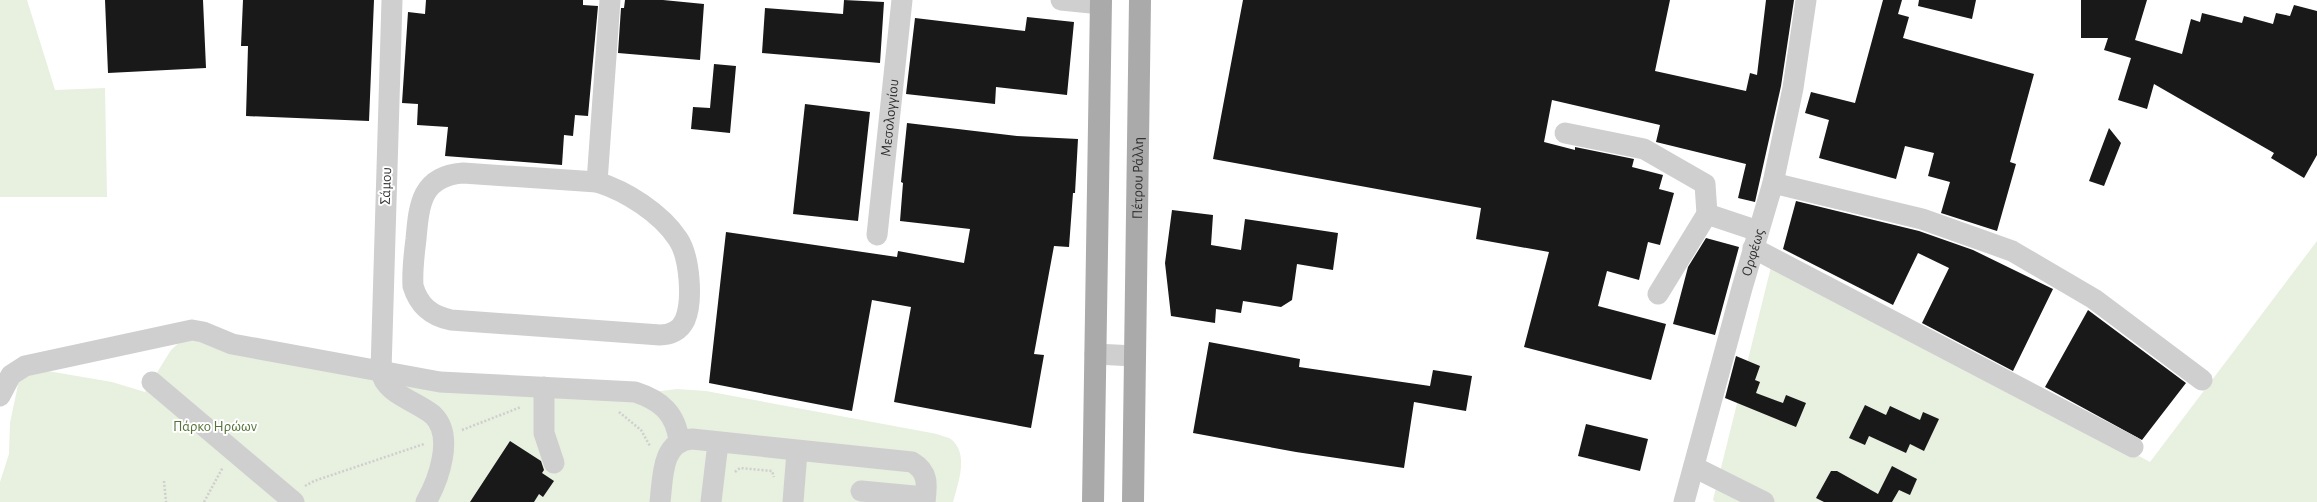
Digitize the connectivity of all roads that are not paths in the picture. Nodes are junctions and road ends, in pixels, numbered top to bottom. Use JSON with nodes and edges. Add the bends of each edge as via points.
{"nodes":[{"id":1,"x":392,"y":0,"type":"edge"},
{"id":2,"x":610,"y":0,"type":"edge"},
{"id":3,"x":902,"y":0,"type":"edge"},
{"id":4,"x":1061,"y":0,"type":"edge"},
{"id":5,"x":1140,"y":0,"type":"edge"},
{"id":6,"x":1806,"y":0,"type":"edge"},
{"id":7,"x":1101,"y":2,"type":"edge"},
{"id":8,"x":1564,"y":134,"type":"dead end"},
{"id":9,"x":597,"y":182,"type":"junction"},
{"id":10,"x":1773,"y":182,"type":"junction"},
{"id":11,"x":1708,"y":214,"type":"junction"},
{"id":12,"x":877,"y":235,"type":"dead end"},
{"id":13,"x":1756,"y":240,"type":"junction"},
{"id":14,"x":1658,"y":294,"type":"dead end"},
{"id":15,"x":1095,"y":354,"type":"junction"},
{"id":16,"x":1135,"y":356,"type":"junction"},
{"id":17,"x":381,"y":371,"type":"junction"},
{"id":18,"x":2202,"y":380,"type":"dead end"},
{"id":19,"x":152,"y":382,"type":"dead end"},
{"id":20,"x":543,"y":391,"type":"junction"},
{"id":21,"x":0,"y":396,"type":"edge"},
{"id":22,"x":679,"y":442,"type":"junction"},
{"id":23,"x":718,"y":443,"type":"junction"},
{"id":24,"x":2133,"y":447,"type":"dead end"},
{"id":25,"x":797,"y":452,"type":"junction"},
{"id":26,"x":864,"y":458,"type":"junction"},
{"id":27,"x":554,"y":463,"type":"dead end"},
{"id":28,"x":1694,"y":467,"type":"junction"},
{"id":29,"x":861,"y":497,"type":"edge"},
{"id":30,"x":925,"y":499,"type":"edge"},
{"id":31,"x":294,"y":502,"type":"edge"},
{"id":32,"x":426,"y":502,"type":"edge"},
{"id":33,"x":660,"y":502,"type":"edge"},
{"id":34,"x":711,"y":502,"type":"edge"},
{"id":35,"x":793,"y":502,"type":"edge"},
{"id":36,"x":1093,"y":502,"type":"edge"},
{"id":37,"x":1133,"y":502,"type":"edge"},
{"id":38,"x":1684,"y":502,"type":"edge"},
{"id":39,"x":1764,"y":502,"type":"edge"}],
"edges":[{"from":1,"to":17,"type":"street","name":"Σάμου"},
{"from":2,"to":9,"type":"street"},
{"from":3,"to":12,"type":"street","name":"Μεσολογγίου"},
{"from":4,"to":7,"type":"street"},
{"from":5,"to":16,"type":"main road","name":"Πέτρου Ράλλη"},
{"from":6,"to":10,"type":"street","name":"Ορφέως"},
{"from":7,"to":15,"type":"main road"},
{"from":8,"to":11,"type":"street","via":[[1644,149],[1705,184]]},
{"from":9,"to":9,"type":"street","via":[[463,173],[442,177],[433,183],[426,191],[418,211],[413,266],[413,286],[422,306],[440,318],[451,320],[660,335],[675,332],[685,320],[689,283],[687,261],[679,240],[664,223],[634,198],[616,188]]},
{"from":10,"to":13,"type":"street","name":"Ορφέως"},
{"from":10,"to":18,"type":"street","via":[[1922,219],[2012,252],[2094,299]]},
{"from":11,"to":13,"type":"street"},
{"from":11,"to":14,"type":"street"},
{"from":13,"to":24,"type":"street"},
{"from":13,"to":28,"type":"street","name":"Ορφέως"},
{"from":15,"to":16,"type":"street"},
{"from":15,"to":36,"type":"main road"},
{"from":16,"to":37,"type":"main road","name":"Πέτρου Ράλλη"},
{"from":17,"to":20,"type":"street","via":[[446,382]]},
{"from":17,"to":21,"type":"street","via":[[232,344],[203,332],[186,330],[25,366],[11,375]]},
{"from":17,"to":32,"type":"street","via":[[388,386],[433,415],[440,431],[442,460],[438,479]]},
{"from":19,"to":31,"type":"street"},
{"from":20,"to":22,"type":"street","via":[[635,392],[647,396],[660,402],[671,414]]},
{"from":20,"to":27,"type":"street","via":[[544,433]]},
{"from":22,"to":23,"type":"street","via":[[692,439]]},
{"from":22,"to":33,"type":"street","via":[[669,452]]},
{"from":23,"to":25,"type":"street"},
{"from":23,"to":34,"type":"street"},
{"from":25,"to":26,"type":"street"},
{"from":25,"to":35,"type":"street"},
{"from":26,"to":29,"type":"street"},
{"from":26,"to":30,"type":"street","via":[[912,462],[918,466],[927,480]]},
{"from":28,"to":38,"type":"street","name":"Ορφέως"},
{"from":28,"to":39,"type":"street"},
{"from":29,"to":30,"type":"street"}]}
